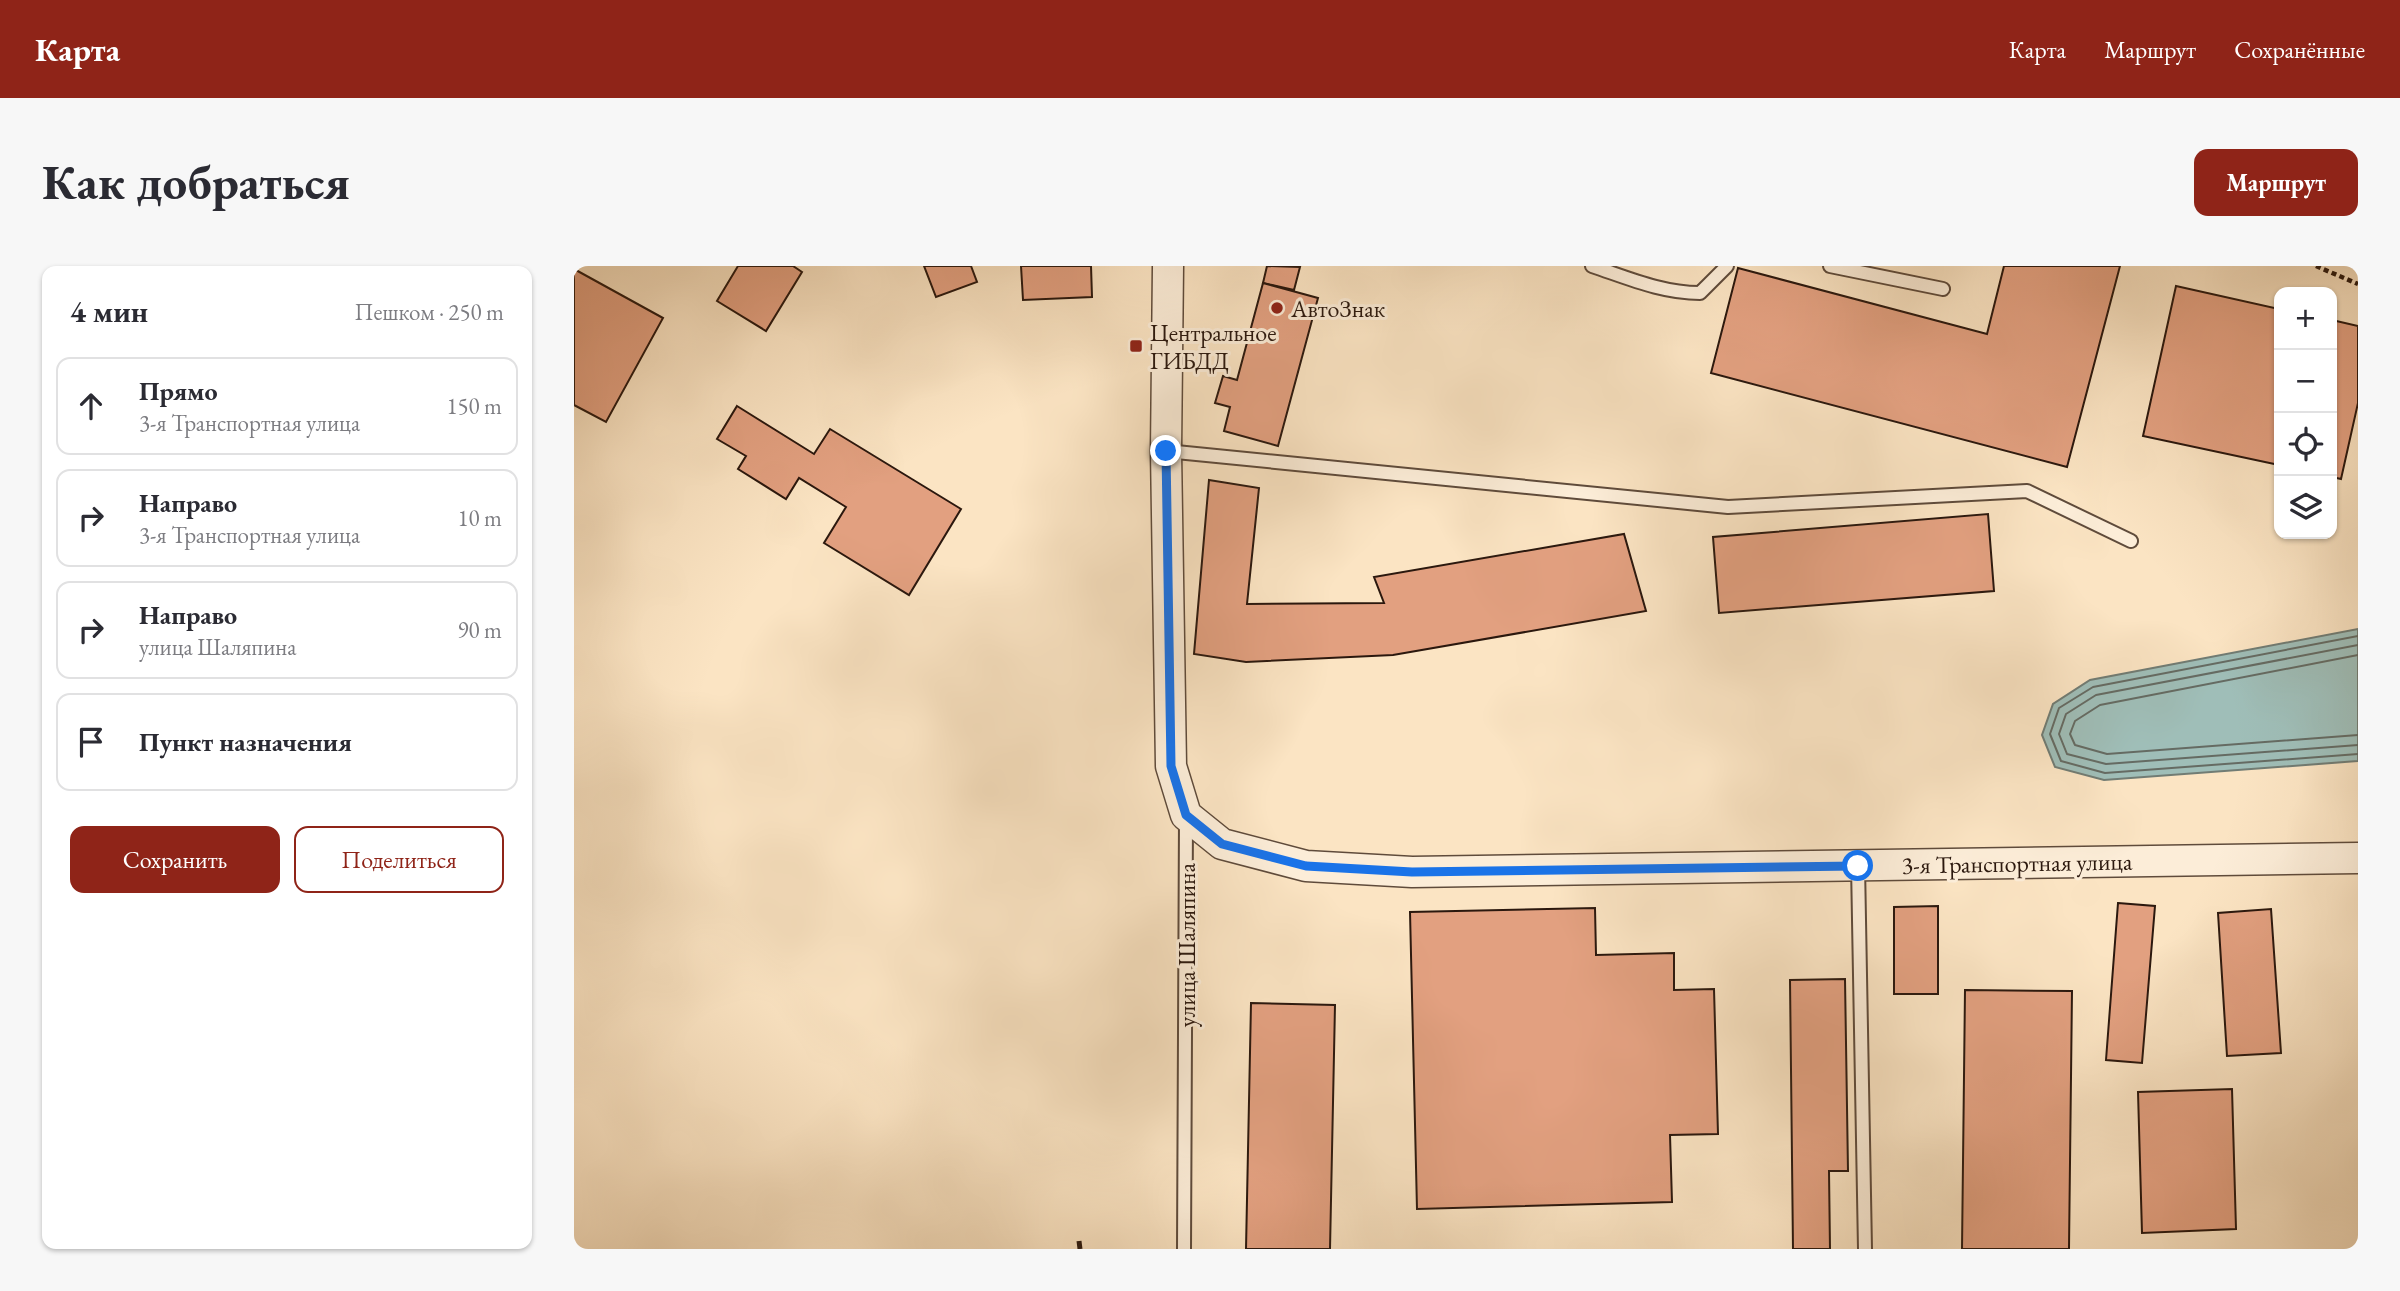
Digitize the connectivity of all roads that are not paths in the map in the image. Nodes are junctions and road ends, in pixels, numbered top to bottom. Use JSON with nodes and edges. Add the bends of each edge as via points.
{"nodes":[{"id":1,"x":1168,"y":266,"type":"edge"},
{"id":2,"x":1592,"y":266,"type":"edge"},
{"id":3,"x":1727,"y":266,"type":"edge"},
{"id":4,"x":1830,"y":266,"type":"edge"},
{"id":5,"x":1943,"y":289,"type":"dead end"},
{"id":6,"x":1166,"y":451,"type":"junction"},
{"id":7,"x":2131,"y":541,"type":"dead end"},
{"id":8,"x":1186,"y":815,"type":"junction"},
{"id":9,"x":2358,"y":858,"type":"edge"},
{"id":10,"x":1858,"y":866,"type":"junction"},
{"id":11,"x":1184,"y":1249,"type":"edge"},
{"id":12,"x":1865,"y":1249,"type":"edge"}],
"edges":[{"from":1,"to":6,"type":"street","name":"улица Шаляпина"},
{"from":2,"to":3,"type":"lane","via":[[1677,293],[1700,293]]},
{"from":4,"to":5,"type":"lane"},
{"from":6,"to":7,"type":"lane","via":[[1728,507],[2027,491]]},
{"from":6,"to":8,"type":"street","name":"улица Шаляпина","via":[[1171,766]]},
{"from":8,"to":10,"type":"street","name":"3-я Транспортная улица","via":[[1222,844],[1306,866],[1412,872]]},
{"from":8,"to":11,"type":"lane","name":"улица Шаляпина"},
{"from":9,"to":10,"type":"street","name":"3-я Транспортная улица"},
{"from":10,"to":12,"type":"lane"}]}
